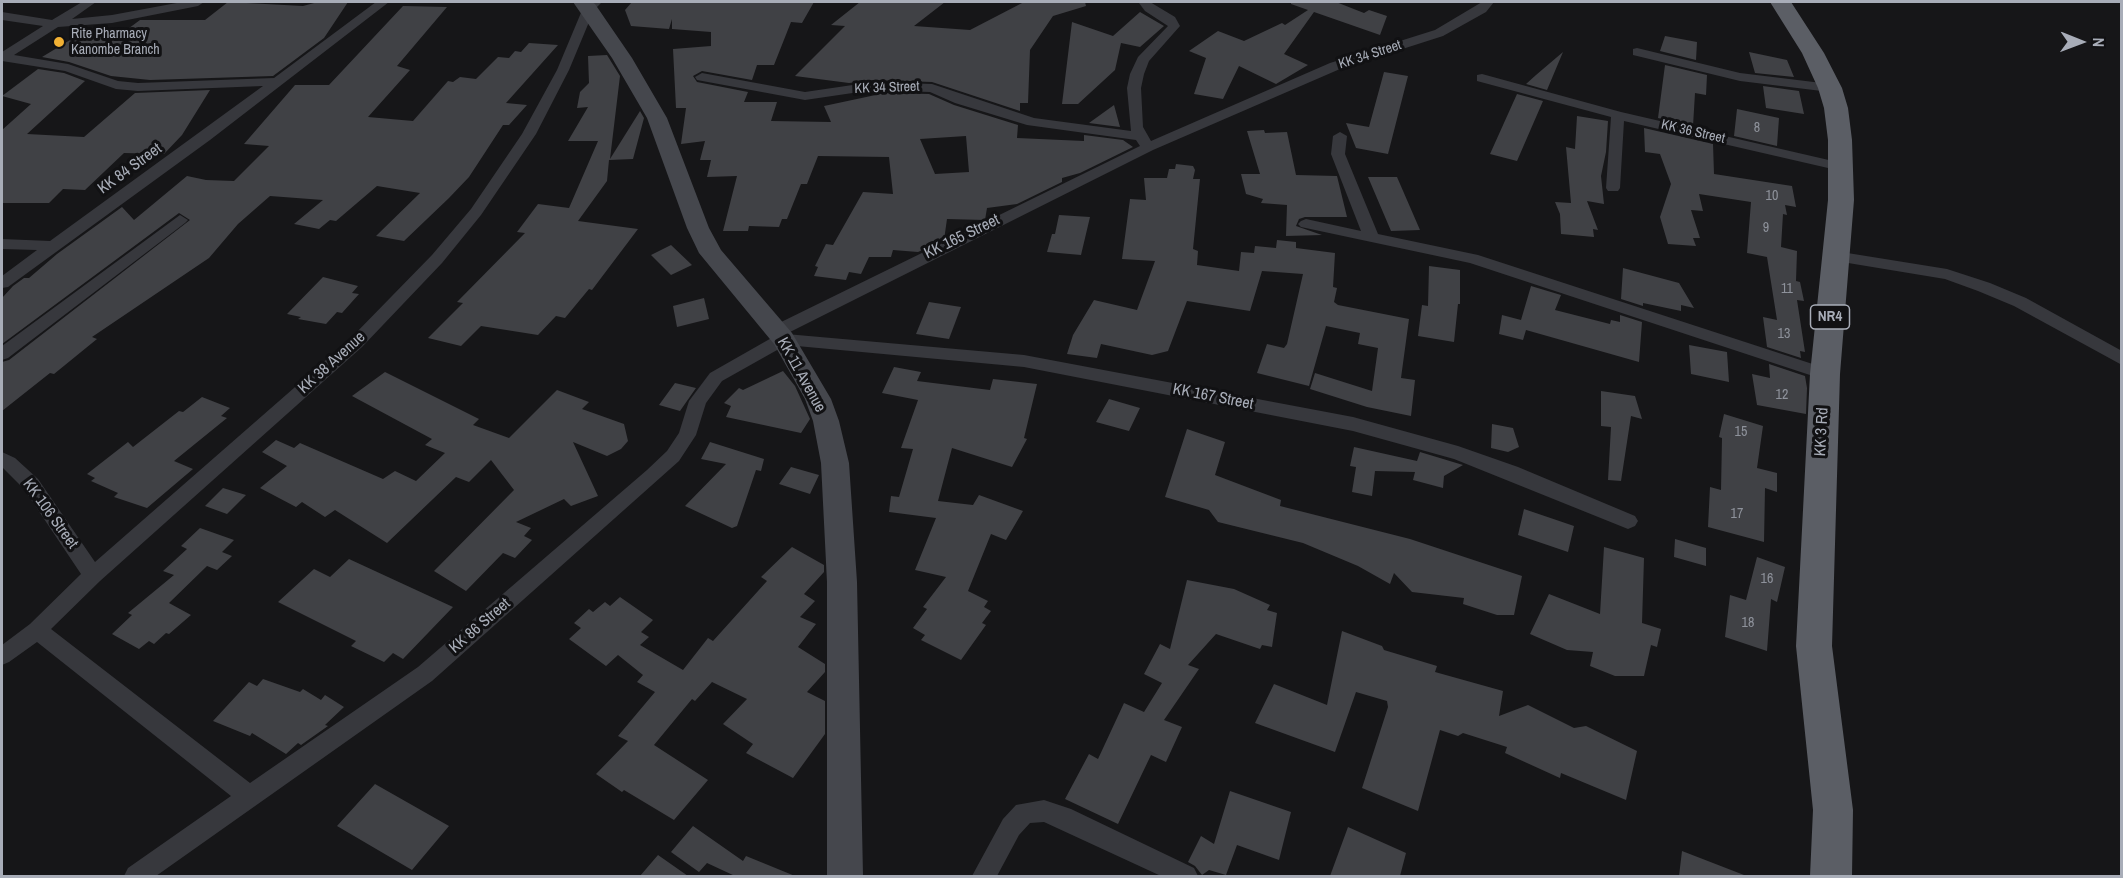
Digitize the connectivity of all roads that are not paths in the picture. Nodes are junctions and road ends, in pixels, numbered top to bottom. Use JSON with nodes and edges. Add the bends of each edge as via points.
{"nodes":[{"id":1,"x":90,"y":2,"type":"edge"},
{"id":2,"x":198,"y":2,"type":"edge"},
{"id":3,"x":383,"y":2,"type":"edge"},
{"id":4,"x":1488,"y":2,"type":"edge"},
{"id":5,"x":1781,"y":2,"type":"edge"},
{"id":6,"x":1145,"y":3,"type":"edge"},
{"id":7,"x":589,"y":4,"type":"edge"},
{"id":8,"x":2,"y":16,"type":"edge"},
{"id":9,"x":53,"y":24,"type":"junction"},
{"id":10,"x":1637,"y":52,"type":"dead end"},
{"id":11,"x":2,"y":57,"type":"edge"},
{"id":12,"x":702,"y":77,"type":"dead end"},
{"id":13,"x":1482,"y":78,"type":"dead end"},
{"id":14,"x":278,"y":82,"type":"junction"},
{"id":15,"x":1830,"y":88,"type":"junction"},
{"id":16,"x":1618,"y":114,"type":"junction"},
{"id":17,"x":1340,"y":136,"type":"dead end"},
{"id":18,"x":1143,"y":141,"type":"junction"},
{"id":19,"x":1841,"y":167,"type":"junction"},
{"id":20,"x":1613,"y":188,"type":"dead end"},
{"id":21,"x":180,"y":220,"type":"dead end"},
{"id":22,"x":1306,"y":225,"type":"dead end"},
{"id":23,"x":1372,"y":238,"type":"junction"},
{"id":24,"x":2,"y":244,"type":"edge"},
{"id":25,"x":54,"y":246,"type":"junction"},
{"id":26,"x":1835,"y":256,"type":"junction"},
{"id":27,"x":2,"y":283,"type":"edge"},
{"id":28,"x":780,"y":335,"type":"junction"},
{"id":29,"x":2,"y":354,"type":"edge"},
{"id":30,"x":2121,"y":359,"type":"edge"},
{"id":31,"x":1825,"y":374,"type":"junction"},
{"id":32,"x":2,"y":459,"type":"edge"},
{"id":33,"x":1628,"y":521,"type":"dead end"},
{"id":34,"x":93,"y":575,"type":"junction"},
{"id":35,"x":37,"y":630,"type":"junction"},
{"id":36,"x":2,"y":656,"type":"edge"},
{"id":37,"x":250,"y":797,"type":"junction"},
{"id":38,"x":136,"y":876,"type":"edge"},
{"id":39,"x":845,"y":876,"type":"edge"},
{"id":40,"x":984,"y":876,"type":"edge"},
{"id":41,"x":1186,"y":876,"type":"edge"},
{"id":42,"x":1831,"y":876,"type":"edge"}],
"edges":[{"from":1,"to":9,"type":"street"},
{"from":2,"to":9,"type":"street","via":[[112,20]]},
{"from":3,"to":14,"type":"street","name":"KK 84 Street"},
{"from":4,"to":18,"type":"street","name":"KK 34 Street","via":[[1439,33],[1335,66]]},
{"from":5,"to":15,"type":"highway","name":"KK 3 Rd","number":"NR4"},
{"from":6,"to":18,"type":"street","via":[[1172,20],[1174,26],[1143,60],[1137,74],[1134,107]]},
{"from":7,"to":28,"type":"main road","name":"KK 11 Avenue","via":[[657,118],[711,253]]},
{"from":7,"to":34,"type":"street","name":"KK 38 Avenue","via":[[563,70],[529,134],[476,212],[437,259],[356,343]]},
{"from":8,"to":9,"type":"street"},
{"from":9,"to":11,"type":"street"},
{"from":10,"to":15,"type":"street","via":[[1702,70]]},
{"from":11,"to":14,"type":"street","via":[[68,68],[101,81],[138,87]]},
{"from":12,"to":18,"type":"street","name":"KK 34 Street","via":[[805,96],[873,86],[932,88],[1032,122]]},
{"from":13,"to":16,"type":"street","name":"KK 36 Street"},
{"from":14,"to":25,"type":"street","name":"KK 84 Street"},
{"from":15,"to":19,"type":"highway","name":"KK 3 Rd","number":"NR4","via":[[1836,108]]},
{"from":16,"to":19,"type":"street","name":"KK 36 Street"},
{"from":16,"to":20,"type":"street"},
{"from":17,"to":23,"type":"street","via":[[1338,154]]},
{"from":18,"to":28,"type":"street","name":"KK 165 Street"},
{"from":19,"to":26,"type":"highway","name":"KK 3 Rd","number":"NR4"},
{"from":21,"to":29,"type":"street"},
{"from":22,"to":23,"type":"street"},
{"from":23,"to":31,"type":"street","via":[[1473,259]]},
{"from":24,"to":25,"type":"street"},
{"from":25,"to":27,"type":"street","name":"KK 84 Street"},
{"from":26,"to":30,"type":"street","via":[[1947,274],[1984,287],[2020,302]]},
{"from":26,"to":31,"type":"highway","name":"KK 3 Rd","number":"NR4"},
{"from":28,"to":33,"type":"street","name":"KK 167 Street","via":[[1024,361],[1353,424],[1501,468]]},
{"from":28,"to":37,"type":"street","name":"KK 86 Street","via":[[716,377],[698,401],[687,435],[654,475],[424,675]]},
{"from":28,"to":39,"type":"main road","name":"KK 11 Avenue","via":[[818,399],[835,464],[842,582]]},
{"from":31,"to":42,"type":"highway","name":"KK 3 Rd","number":"NR4","via":[[1814,646],[1833,810]]},
{"from":32,"to":34,"type":"street","name":"KK 106 Street","via":[[31,484]]},
{"from":34,"to":35,"type":"street","name":"KK 38 Avenue"},
{"from":35,"to":36,"type":"street","name":"KK 38 Avenue"},
{"from":35,"to":37,"type":"street"},
{"from":37,"to":38,"type":"street","name":"KK 86 Street"},
{"from":40,"to":41,"type":"street","via":[[1011,827],[1024,813],[1044,811]]}]}
